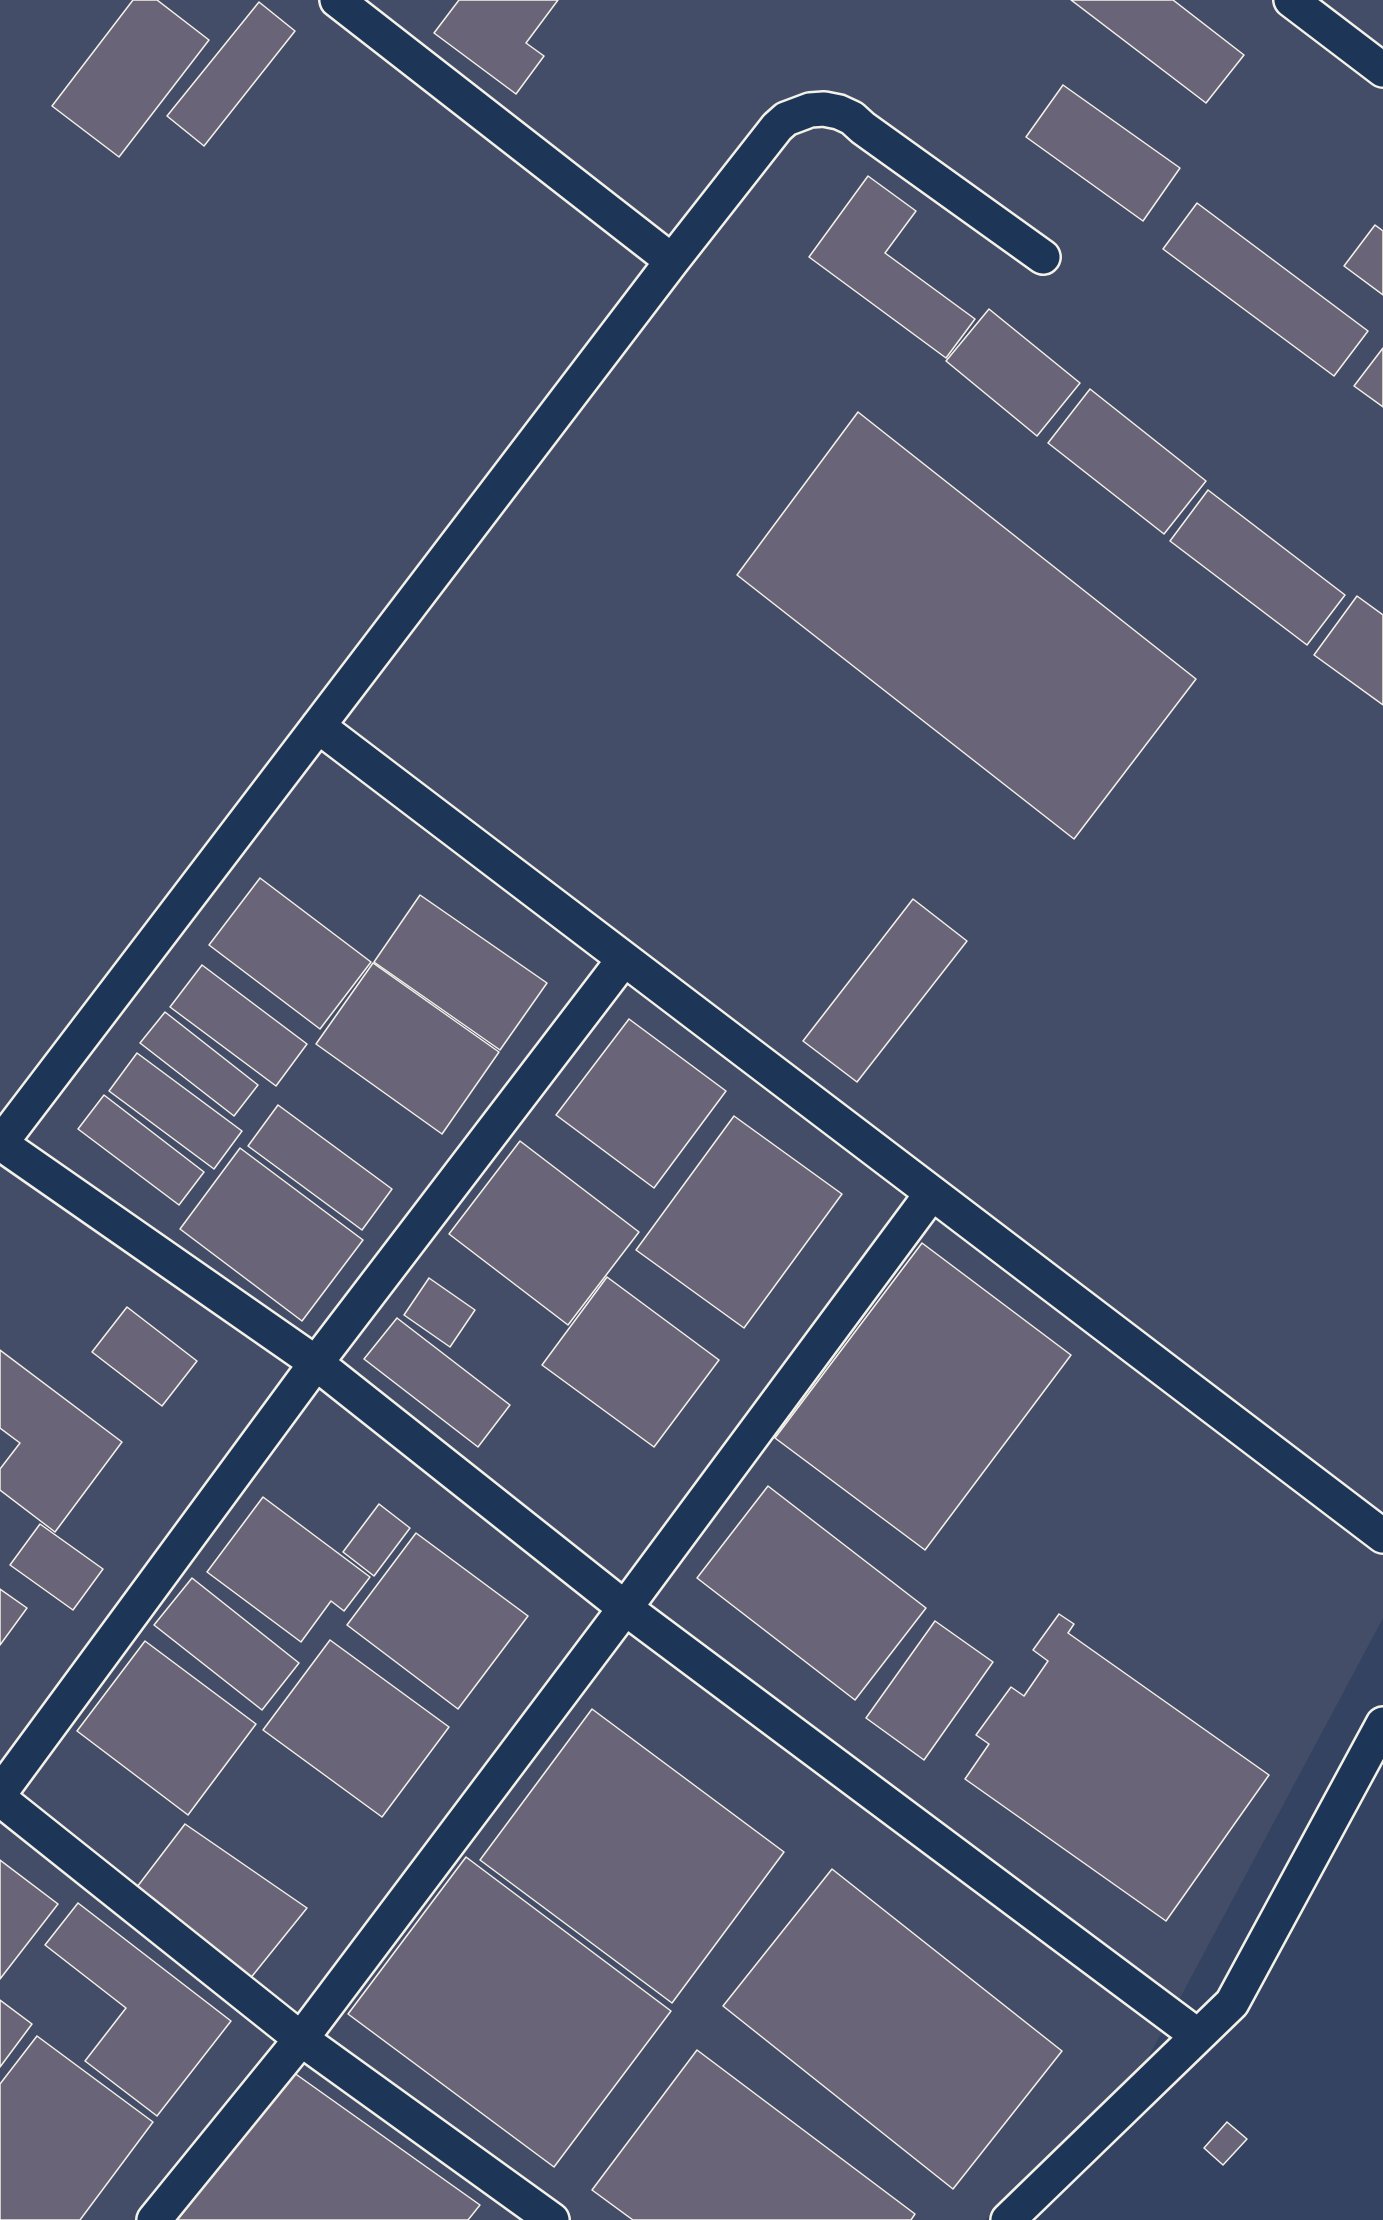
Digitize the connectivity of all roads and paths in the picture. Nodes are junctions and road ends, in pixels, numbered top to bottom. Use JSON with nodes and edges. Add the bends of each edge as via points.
{"nodes":[{"id":1,"x":337,"y":0,"type":"edge"},
{"id":2,"x":1291,"y":0,"type":"edge"},
{"id":3,"x":1383,"y":70,"type":"edge"},
{"id":4,"x":1043,"y":257,"type":"dead end"},
{"id":5,"x":672,"y":261,"type":"junction"},
{"id":6,"x":318,"y":726,"type":"junction"},
{"id":7,"x":624,"y":959,"type":"junction"},
{"id":8,"x":0,"y":1143,"type":"edge"},
{"id":9,"x":932,"y":1193,"type":"junction"},
{"id":10,"x":316,"y":1364,"type":"junction"},
{"id":11,"x":1383,"y":1536,"type":"edge"},
{"id":12,"x":624,"y":1608,"type":"junction"},
{"id":13,"x":1383,"y":1724,"type":"edge"},
{"id":14,"x":0,"y":1793,"type":"edge"},
{"id":15,"x":0,"y":1799,"type":"edge"},
{"id":16,"x":1198,"y":2036,"type":"junction"},
{"id":17,"x":301,"y":2039,"type":"junction"},
{"id":18,"x":154,"y":2220,"type":"edge"},
{"id":19,"x":552,"y":2220,"type":"edge"},
{"id":20,"x":1008,"y":2220,"type":"edge"}],
"edges":[{"from":1,"to":5,"type":"street"},
{"from":2,"to":3,"type":"street"},
{"from":4,"to":5,"type":"street","via":[[852,118],[824,109],[797,113],[777,127]]},
{"from":5,"to":6,"type":"street"},
{"from":6,"to":7,"type":"street"},
{"from":6,"to":8,"type":"street"},
{"from":7,"to":9,"type":"street"},
{"from":7,"to":10,"type":"street"},
{"from":8,"to":10,"type":"street"},
{"from":9,"to":11,"type":"street"},
{"from":9,"to":12,"type":"street"},
{"from":10,"to":12,"type":"street"},
{"from":10,"to":14,"type":"street"},
{"from":12,"to":16,"type":"street"},
{"from":12,"to":17,"type":"street"},
{"from":13,"to":16,"type":"street","via":[[1232,2003]]},
{"from":15,"to":17,"type":"street"},
{"from":16,"to":20,"type":"street"},
{"from":17,"to":18,"type":"street"},
{"from":17,"to":19,"type":"street"}]}
